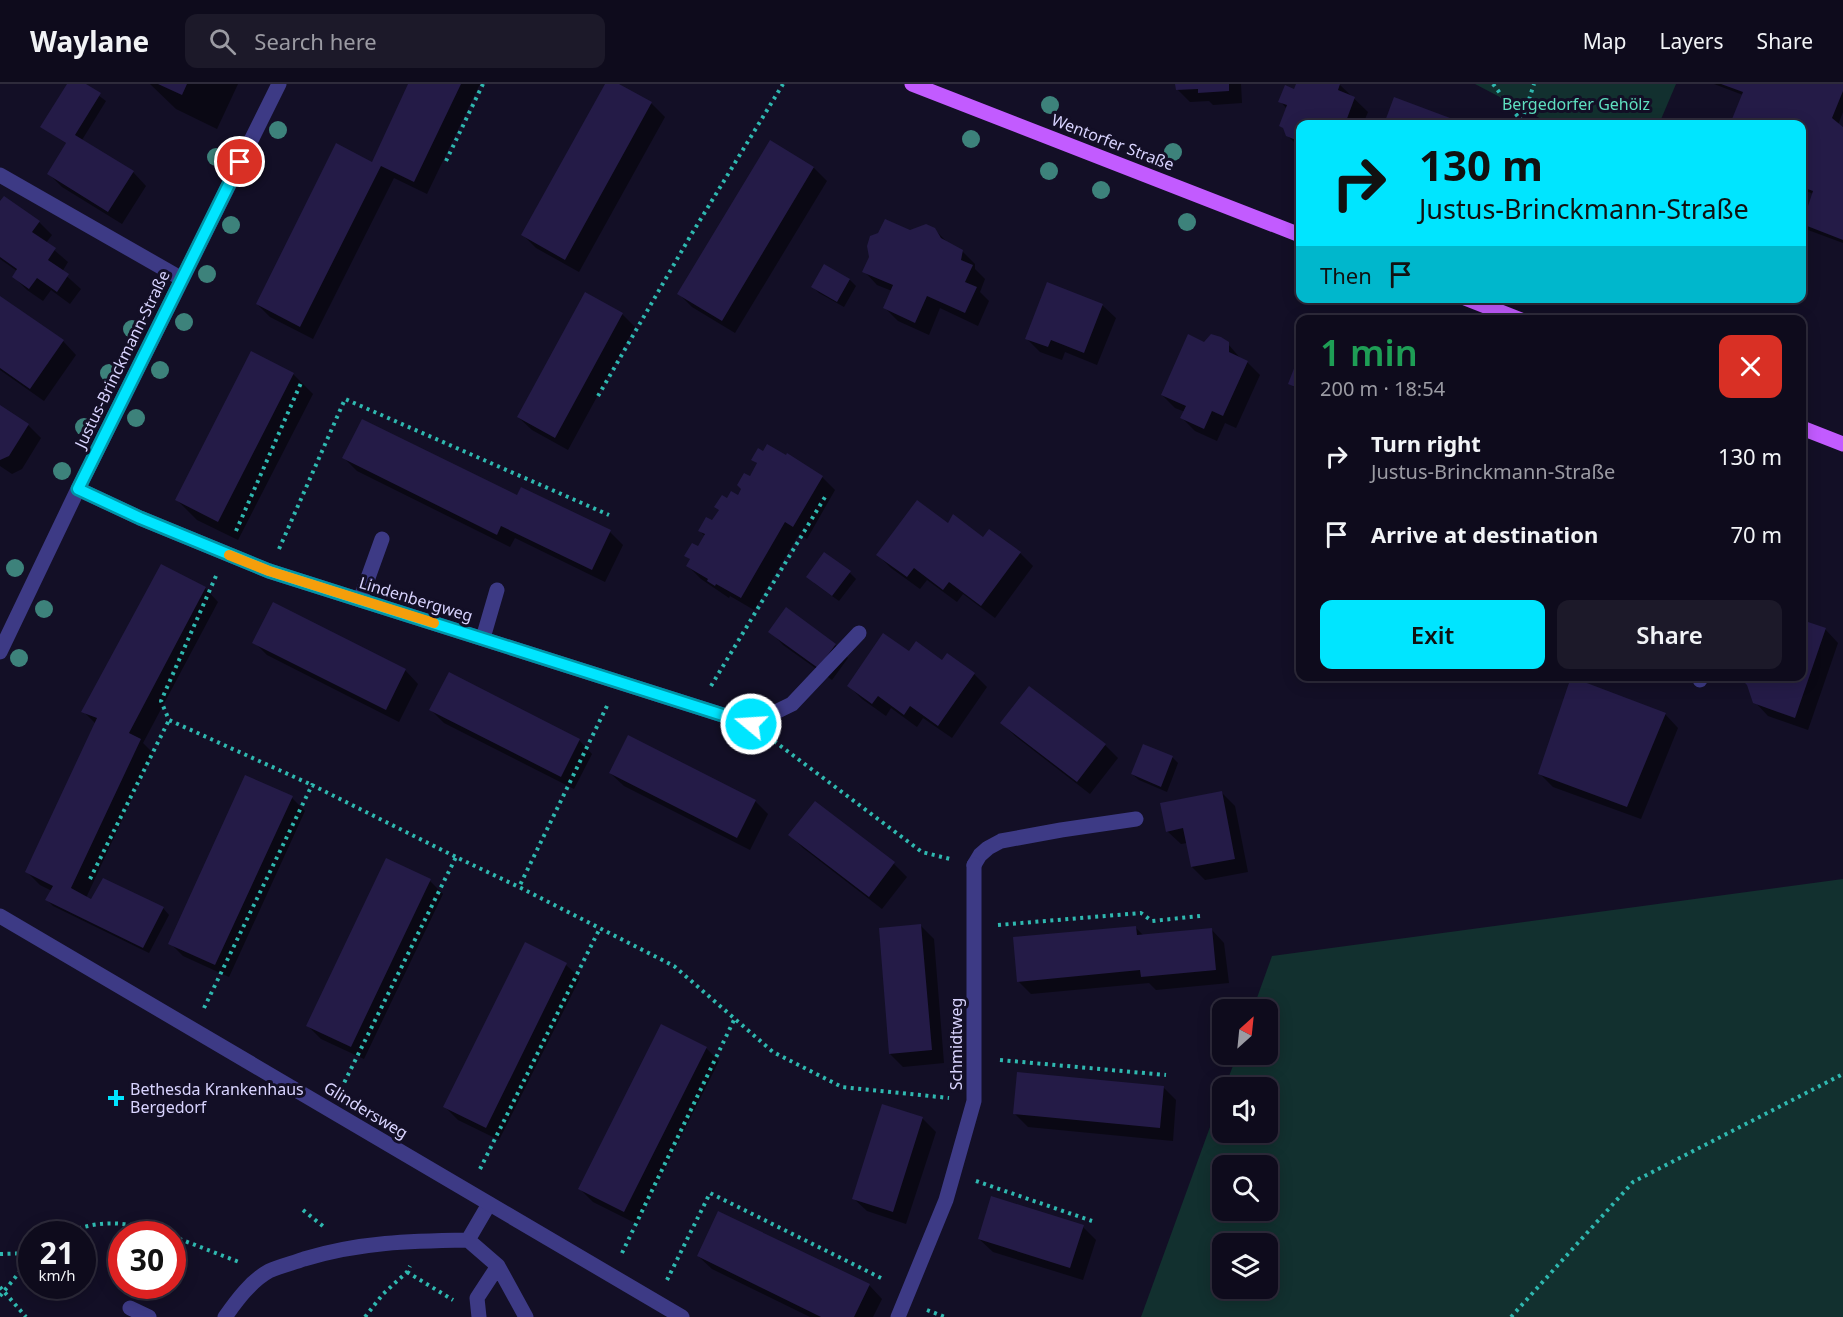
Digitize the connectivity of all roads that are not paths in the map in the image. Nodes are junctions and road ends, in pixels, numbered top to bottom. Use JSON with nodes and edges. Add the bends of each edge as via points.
{"nodes":[{"id":1,"x":279,"y":84,"type":"edge"},
{"id":2,"x":912,"y":84,"type":"edge"},
{"id":3,"x":0,"y":175,"type":"edge"},
{"id":4,"x":1296,"y":233,"type":"edge"},
{"id":5,"x":182,"y":279,"type":"junction"},
{"id":6,"x":1478,"y":303,"type":"edge"},
{"id":7,"x":1508,"y":315,"type":"edge"},
{"id":8,"x":1806,"y":430,"type":"edge"},
{"id":9,"x":1843,"y":444,"type":"edge"},
{"id":10,"x":78,"y":489,"type":"junction"},
{"id":11,"x":382,"y":540,"type":"dead end"},
{"id":12,"x":497,"y":590,"type":"dead end"},
{"id":13,"x":360,"y":600,"type":"junction"},
{"id":14,"x":859,"y":633,"type":"dead end"},
{"id":15,"x":483,"y":638,"type":"junction"},
{"id":16,"x":0,"y":652,"type":"edge"},
{"id":17,"x":1136,"y":819,"type":"dead end"},
{"id":18,"x":0,"y":916,"type":"edge"},
{"id":19,"x":489,"y":1204,"type":"junction"},
{"id":20,"x":468,"y":1240,"type":"junction"},
{"id":21,"x":498,"y":1266,"type":"junction"},
{"id":22,"x":130,"y":1308,"type":"dead end"},
{"id":23,"x":479,"y":1316,"type":"edge"},
{"id":24,"x":149,"y":1317,"type":"edge"},
{"id":25,"x":225,"y":1317,"type":"edge"},
{"id":26,"x":526,"y":1317,"type":"edge"},
{"id":27,"x":682,"y":1317,"type":"edge"},
{"id":28,"x":898,"y":1317,"type":"edge"}],
"edges":[{"from":1,"to":5,"type":"street","name":"Justus-Brinckmann-Straße"},
{"from":2,"to":4,"type":"main road","name":"Wentorfer Straße"},
{"from":3,"to":5,"type":"street"},
{"from":5,"to":10,"type":"street","name":"Justus-Brinckmann-Straße"},
{"from":6,"to":7,"type":"main road"},
{"from":8,"to":9,"type":"main road"},
{"from":10,"to":13,"type":"street","name":"Lindenbergweg","via":[[269,571]]},
{"from":10,"to":16,"type":"street","name":"Justus-Brinckmann-Straße"},
{"from":11,"to":13,"type":"street"},
{"from":12,"to":15,"type":"street"},
{"from":13,"to":15,"type":"street","name":"Lindenbergweg"},
{"from":14,"to":15,"type":"street","name":"Lindenbergweg","via":[[792,704],[751,724]]},
{"from":17,"to":28,"type":"street","name":"Schmidtweg","via":[[1001,841],[980,855],[974,865],[974,1101],[946,1200]]},
{"from":18,"to":19,"type":"street","name":"Glindersweg"},
{"from":19,"to":20,"type":"street"},
{"from":19,"to":27,"type":"street","name":"Glindersweg"},
{"from":20,"to":21,"type":"street"},
{"from":20,"to":25,"type":"street","via":[[392,1242],[335,1250],[268,1271],[247,1289]]},
{"from":21,"to":23,"type":"street","via":[[477,1298]]},
{"from":21,"to":26,"type":"street"},
{"from":22,"to":24,"type":"street"}]}
